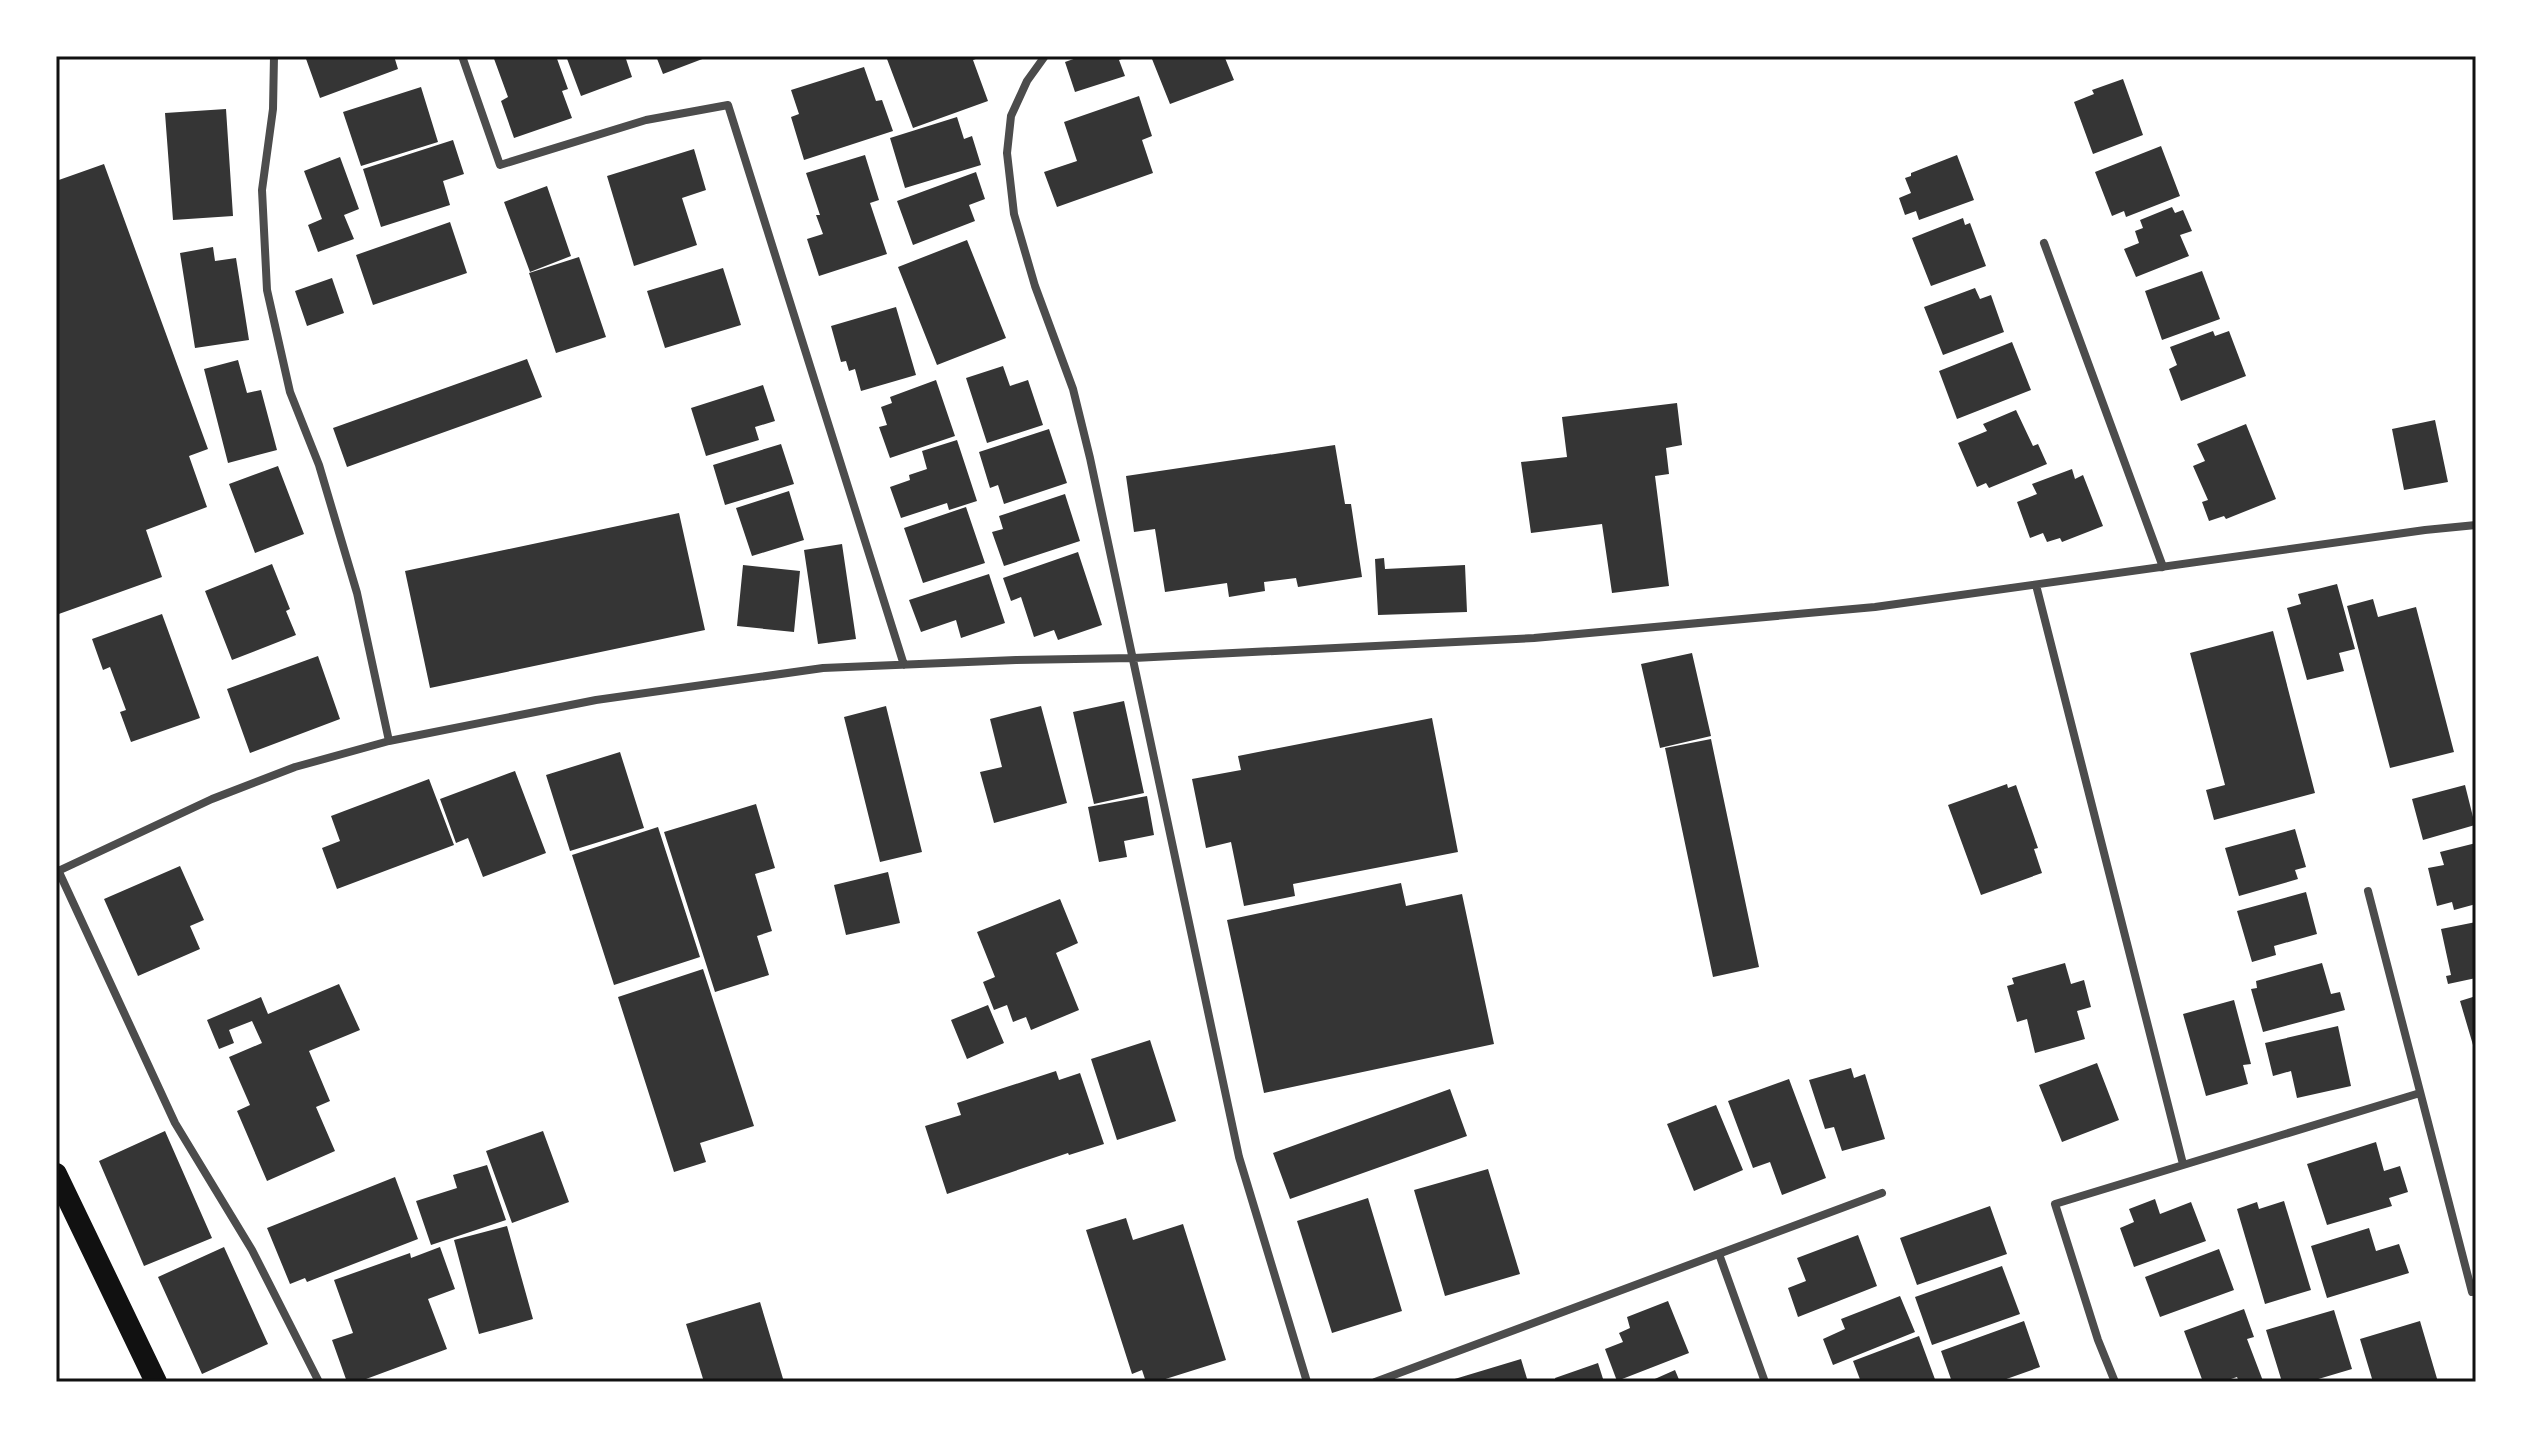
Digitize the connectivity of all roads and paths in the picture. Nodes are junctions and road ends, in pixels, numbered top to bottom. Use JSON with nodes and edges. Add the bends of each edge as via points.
{"nodes":[{"id":1,"x":274,"y":56,"type":"edge"},
{"id":2,"x":462,"y":56,"type":"edge"},
{"id":3,"x":1045,"y":56,"type":"edge"},
{"id":4,"x":2044,"y":243,"type":"dead end"},
{"id":5,"x":2476,"y":525,"type":"edge"},
{"id":6,"x":2163,"y":567,"type":"junction"},
{"id":7,"x":2036,"y":585,"type":"junction"},
{"id":8,"x":1134,"y":658,"type":"junction"},
{"id":9,"x":904,"y":665,"type":"junction"},
{"id":10,"x":389,"y":741,"type":"junction"},
{"id":11,"x":57,"y":871,"type":"edge"},
{"id":12,"x":2368,"y":891,"type":"dead end"},
{"id":13,"x":2420,"y":1093,"type":"junction"},
{"id":14,"x":2183,"y":1164,"type":"junction"},
{"id":15,"x":56,"y":1174,"type":"edge"},
{"id":16,"x":1882,"y":1193,"type":"dead end"},
{"id":17,"x":1719,"y":1254,"type":"junction"},
{"id":18,"x":2472,"y":1292,"type":"dead end"},
{"id":19,"x":156,"y":1382,"type":"edge"},
{"id":20,"x":319,"y":1382,"type":"edge"},
{"id":21,"x":1307,"y":1382,"type":"edge"},
{"id":22,"x":1375,"y":1382,"type":"edge"},
{"id":23,"x":1765,"y":1382,"type":"edge"},
{"id":24,"x":2115,"y":1382,"type":"edge"}],
"edges":[{"from":1,"to":10,"type":"street","via":[[262,190],[267,290],[290,392],[319,465],[357,593]]},
{"from":2,"to":9,"type":"street","via":[[500,165],[646,120],[728,105]]},
{"from":3,"to":8,"type":"street","via":[[1011,116],[1007,153],[1014,214],[1073,389]]},
{"from":4,"to":6,"type":"street"},
{"from":5,"to":6,"type":"street"},
{"from":6,"to":7,"type":"street"},
{"from":7,"to":8,"type":"street","via":[[1875,607],[1534,638]]},
{"from":7,"to":14,"type":"street"},
{"from":8,"to":9,"type":"street"},
{"from":8,"to":21,"type":"street","via":[[1239,1157]]},
{"from":9,"to":10,"type":"street","via":[[823,668],[596,700]]},
{"from":10,"to":11,"type":"street","via":[[226,793]]},
{"from":11,"to":20,"type":"street","via":[[175,1123],[252,1250]]},
{"from":12,"to":13,"type":"street"},
{"from":13,"to":14,"type":"street"},
{"from":13,"to":18,"type":"street"},
{"from":14,"to":24,"type":"street","via":[[2055,1204]]},
{"from":15,"to":19,"type":"highway"},
{"from":16,"to":17,"type":"street"},
{"from":17,"to":22,"type":"street"},
{"from":17,"to":23,"type":"street"}]}
